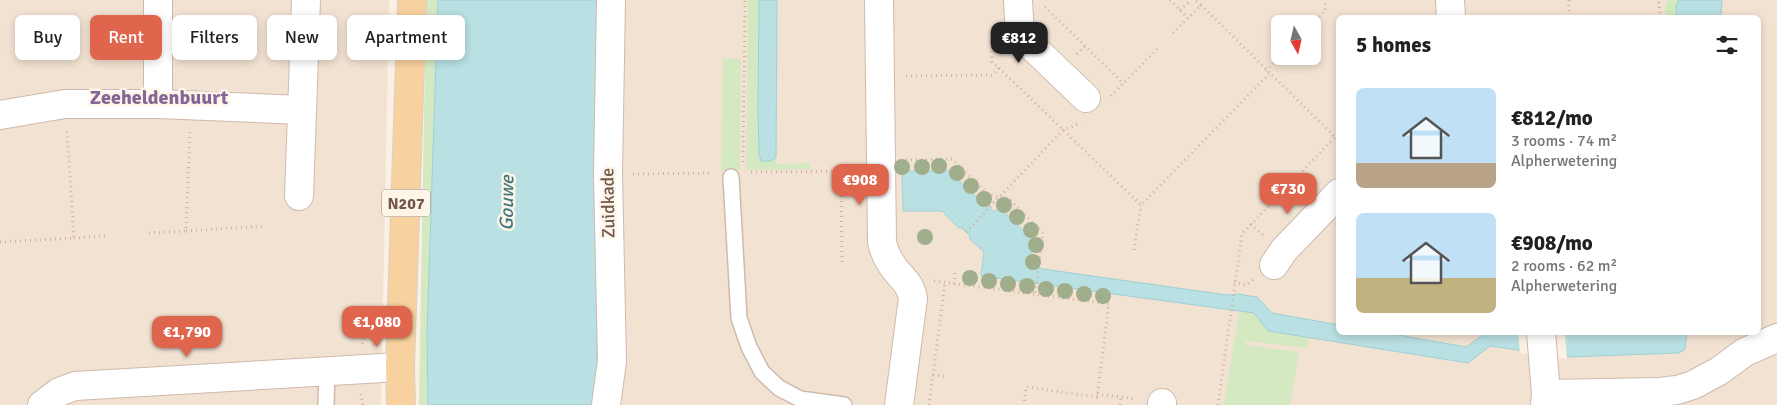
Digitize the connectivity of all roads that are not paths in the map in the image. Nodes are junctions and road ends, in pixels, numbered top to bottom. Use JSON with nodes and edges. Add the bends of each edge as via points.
{"nodes":[{"id":1,"x":158,"y":0,"type":"edge"},
{"id":2,"x":306,"y":0,"type":"edge"},
{"id":3,"x":412,"y":0,"type":"edge"},
{"id":4,"x":611,"y":0,"type":"edge"},
{"id":5,"x":879,"y":0,"type":"edge"},
{"id":6,"x":1450,"y":0,"type":"edge"},
{"id":7,"x":1029,"y":1,"type":"edge"},
{"id":8,"x":1450,"y":15,"type":"edge"},
{"id":9,"x":158,"y":104,"type":"junction"},
{"id":10,"x":1094,"y":106,"type":"road end"},
{"id":11,"x":302,"y":110,"type":"junction"},
{"id":12,"x":0,"y":115,"type":"edge"},
{"id":13,"x":731,"y":177,"type":"dead end"},
{"id":14,"x":300,"y":196,"type":"dead end"},
{"id":15,"x":1336,"y":196,"type":"edge"},
{"id":16,"x":1274,"y":265,"type":"dead end"},
{"id":17,"x":1541,"y":335,"type":"edge"},
{"id":18,"x":1777,"y":338,"type":"edge"},
{"id":19,"x":400,"y":368,"type":"junction"},
{"id":20,"x":327,"y":372,"type":"junction"},
{"id":21,"x":788,"y":399,"type":"edge"},
{"id":22,"x":1545,"y":400,"type":"edge"},
{"id":23,"x":42,"y":405,"type":"edge"},
{"id":24,"x":326,"y":405,"type":"edge"},
{"id":25,"x":401,"y":405,"type":"edge"},
{"id":26,"x":606,"y":405,"type":"edge"},
{"id":27,"x":844,"y":405,"type":"edge"},
{"id":28,"x":899,"y":405,"type":"edge"}],
"edges":[{"from":1,"to":9,"type":"street"},
{"from":2,"to":11,"type":"street"},
{"from":3,"to":19,"type":"main road","number":"N207"},
{"from":4,"to":26,"type":"street","name":"Zuidkade","via":[[608,174],[612,361]]},
{"from":5,"to":28,"type":"street","via":[[882,242],[885,255],[911,287],[913,298]]},
{"from":6,"to":8,"type":"street"},
{"from":7,"to":10,"type":"street","via":[[1020,36]]},
{"from":9,"to":11,"type":"street"},
{"from":9,"to":12,"type":"street","via":[[65,104]]},
{"from":11,"to":14,"type":"street"},
{"from":13,"to":21,"type":"lane","via":[[739,318],[762,372]]},
{"from":15,"to":16,"type":"street","via":[[1284,250]]},
{"from":17,"to":22,"type":"street"},
{"from":18,"to":22,"type":"street","via":[[1745,352],[1706,379],[1678,390]]},
{"from":19,"to":20,"type":"street"},
{"from":19,"to":25,"type":"main road","number":"N207"},
{"from":20,"to":23,"type":"street","via":[[75,386],[59,392]]},
{"from":20,"to":24,"type":"lane"},
{"from":21,"to":27,"type":"lane"}]}
